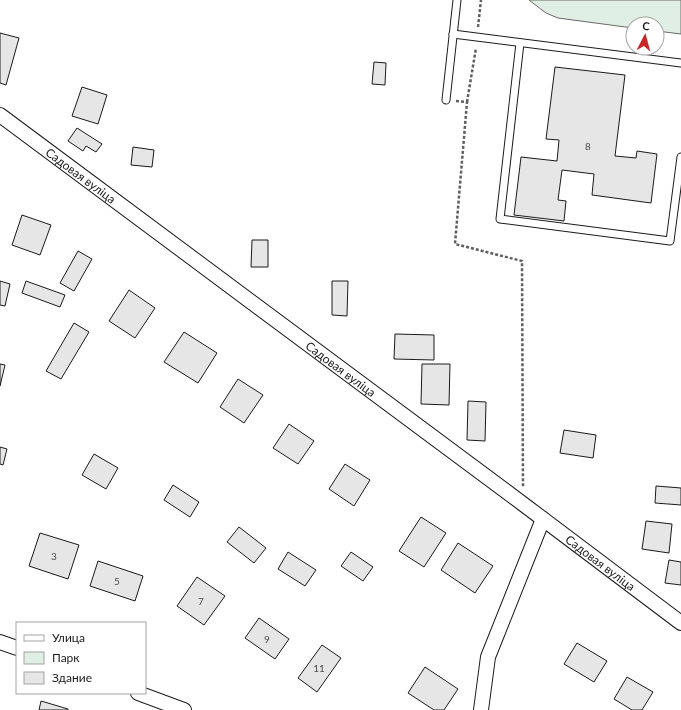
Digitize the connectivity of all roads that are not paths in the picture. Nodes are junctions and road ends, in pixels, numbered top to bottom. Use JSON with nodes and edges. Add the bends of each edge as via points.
{"nodes":[{"id":1,"x":457,"y":0,"type":"edge"},
{"id":2,"x":453,"y":34,"type":"junction"},
{"id":3,"x":520,"y":42,"type":"junction"},
{"id":4,"x":681,"y":63,"type":"edge"},
{"id":5,"x":446,"y":100,"type":"road end"},
{"id":6,"x":0,"y":115,"type":"edge"},
{"id":7,"x":681,"y":157,"type":"edge"},
{"id":8,"x":542,"y":519,"type":"junction"},
{"id":9,"x":681,"y":623,"type":"edge"},
{"id":10,"x":0,"y":642,"type":"edge"},
{"id":11,"x":16,"y":648,"type":"edge"},
{"id":12,"x":141,"y":694,"type":"edge"},
{"id":13,"x":184,"y":710,"type":"edge"},
{"id":14,"x":480,"y":710,"type":"edge"}],
"edges":[{"from":1,"to":2,"type":"lane"},
{"from":2,"to":3,"type":"lane"},
{"from":2,"to":5,"type":"lane"},
{"from":3,"to":4,"type":"lane"},
{"from":3,"to":7,"type":"lane","via":[[500,219],[670,241]]},
{"from":6,"to":8,"type":"street","name":"Садовая вуліца"},
{"from":8,"to":9,"type":"street","name":"Садовая вуліца"},
{"from":8,"to":14,"type":"street","via":[[488,656]]},
{"from":10,"to":11,"type":"street"},
{"from":12,"to":13,"type":"street"}]}
